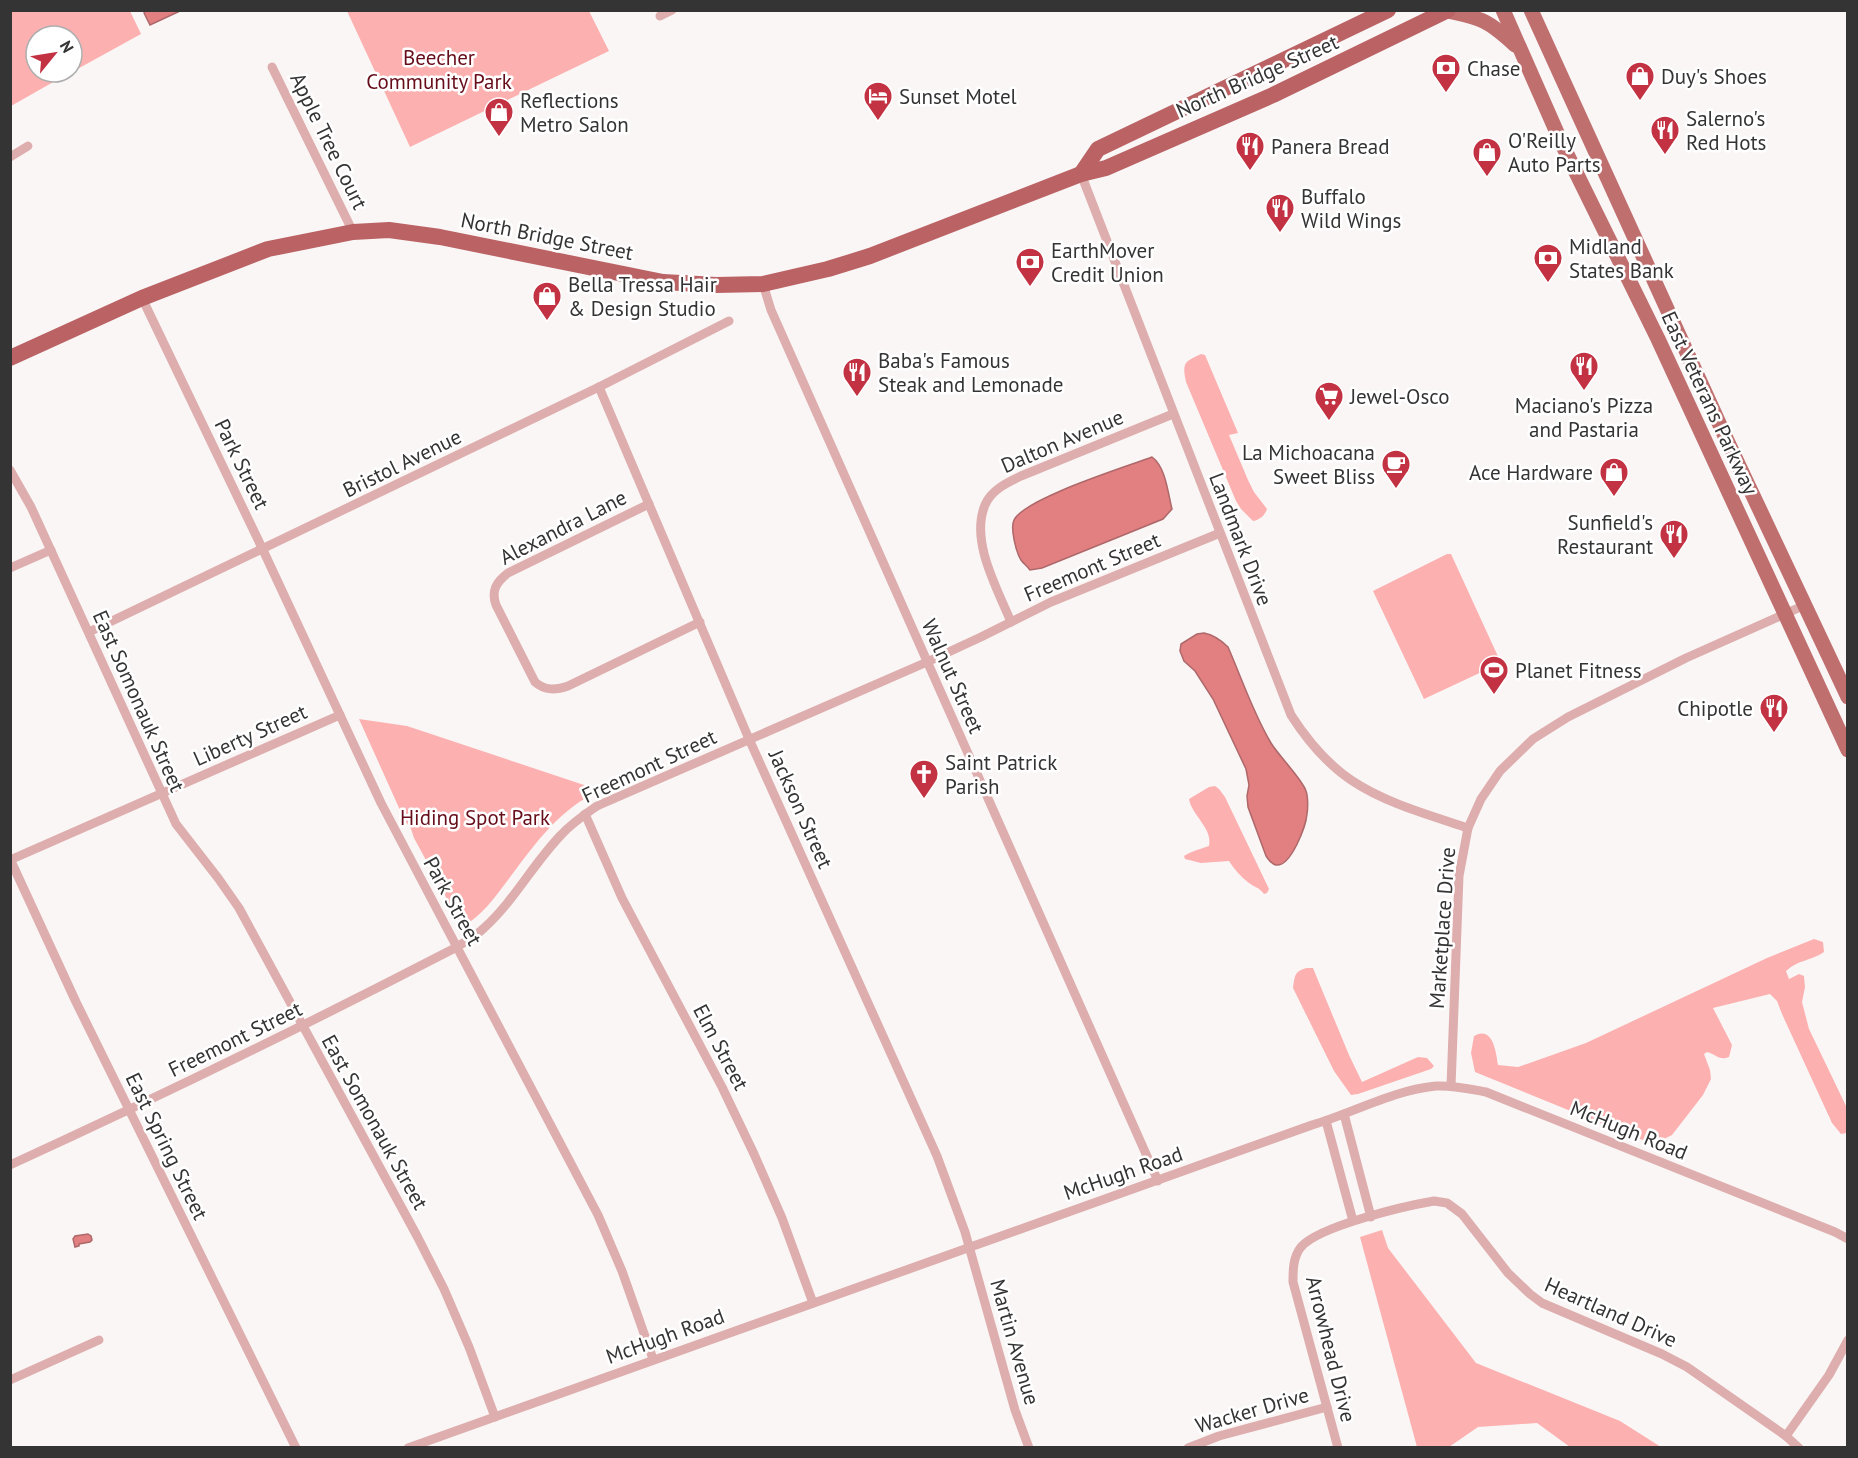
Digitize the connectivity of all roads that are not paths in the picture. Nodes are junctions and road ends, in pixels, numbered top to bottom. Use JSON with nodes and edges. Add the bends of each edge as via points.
{"nodes":[{"id":1,"x":672,"y":10,"type":"edge"},
{"id":2,"x":1388,"y":10,"type":"edge"},
{"id":3,"x":1503,"y":10,"type":"edge"},
{"id":4,"x":1531,"y":10,"type":"edge"},
{"id":5,"x":1539,"y":10,"type":"edge"},
{"id":6,"x":1447,"y":11,"type":"edge"},
{"id":7,"x":660,"y":16,"type":"dead end"},
{"id":8,"x":1542,"y":36,"type":"junction"},
{"id":9,"x":1520,"y":50,"type":"junction"},
{"id":10,"x":272,"y":67,"type":"dead end"},
{"id":11,"x":28,"y":146,"type":"dead end"},
{"id":12,"x":10,"y":157,"type":"edge"},
{"id":13,"x":1081,"y":174,"type":"junction"},
{"id":14,"x":352,"y":232,"type":"junction"},
{"id":15,"x":763,"y":284,"type":"junction"},
{"id":16,"x":142,"y":298,"type":"junction"},
{"id":17,"x":729,"y":321,"type":"dead end"},
{"id":18,"x":10,"y":358,"type":"edge"},
{"id":19,"x":599,"y":387,"type":"junction"},
{"id":20,"x":1173,"y":414,"type":"junction"},
{"id":21,"x":10,"y":470,"type":"edge"},
{"id":22,"x":649,"y":504,"type":"junction"},
{"id":23,"x":1220,"y":533,"type":"junction"},
{"id":24,"x":51,"y":550,"type":"junction"},
{"id":25,"x":263,"y":550,"type":"junction"},
{"id":26,"x":10,"y":568,"type":"edge"},
{"id":27,"x":1805,"y":605,"type":"junction"},
{"id":28,"x":1786,"y":614,"type":"junction"},
{"id":29,"x":700,"y":622,"type":"junction"},
{"id":30,"x":1011,"y":622,"type":"junction"},
{"id":31,"x":89,"y":632,"type":"junction"},
{"id":32,"x":927,"y":662,"type":"junction"},
{"id":33,"x":1848,"y":697,"type":"edge"},
{"id":34,"x":340,"y":715,"type":"junction"},
{"id":35,"x":749,"y":739,"type":"junction"},
{"id":36,"x":1848,"y":750,"type":"edge"},
{"id":37,"x":161,"y":794,"type":"junction"},
{"id":38,"x":585,"y":814,"type":"junction"},
{"id":39,"x":1468,"y":828,"type":"junction"},
{"id":40,"x":11,"y":860,"type":"edge"},
{"id":41,"x":457,"y":947,"type":"junction"},
{"id":42,"x":302,"y":1026,"type":"junction"},
{"id":43,"x":1451,"y":1086,"type":"junction"},
{"id":44,"x":129,"y":1111,"type":"junction"},
{"id":45,"x":1344,"y":1114,"type":"junction"},
{"id":46,"x":1326,"y":1121,"type":"junction"},
{"id":47,"x":10,"y":1165,"type":"edge"},
{"id":48,"x":1158,"y":1181,"type":"junction"},
{"id":49,"x":1371,"y":1217,"type":"junction"},
{"id":50,"x":1353,"y":1221,"type":"junction"},
{"id":51,"x":1848,"y":1239,"type":"edge"},
{"id":52,"x":970,"y":1246,"type":"junction"},
{"id":53,"x":813,"y":1303,"type":"junction"},
{"id":54,"x":99,"y":1340,"type":"dead end"},
{"id":55,"x":1848,"y":1340,"type":"edge"},
{"id":56,"x":653,"y":1359,"type":"junction"},
{"id":57,"x":10,"y":1380,"type":"edge"},
{"id":58,"x":1327,"y":1407,"type":"junction"},
{"id":59,"x":495,"y":1417,"type":"junction"},
{"id":60,"x":1786,"y":1436,"type":"junction"},
{"id":61,"x":296,"y":1448,"type":"edge"},
{"id":62,"x":408,"y":1448,"type":"edge"},
{"id":63,"x":1029,"y":1448,"type":"edge"},
{"id":64,"x":1188,"y":1448,"type":"edge"},
{"id":65,"x":1338,"y":1448,"type":"edge"},
{"id":66,"x":1799,"y":1448,"type":"edge"}],
"edges":[{"from":1,"to":7,"type":"street"},
{"from":2,"to":13,"type":"highway","name":"North Bridge Street","via":[[1098,149]]},
{"from":3,"to":9,"type":"main road","name":"East Veterans Parkway"},
{"from":4,"to":8,"type":"main road","name":"East Veterans Parkway"},
{"from":5,"to":8,"type":"main road"},
{"from":6,"to":9,"type":"main road","via":[[1488,21]]},
{"from":6,"to":13,"type":"highway","name":"North Bridge Street","via":[[1273,95],[1106,168]]},
{"from":8,"to":27,"type":"main road","name":"East Veterans Parkway"},
{"from":9,"to":28,"type":"main road","name":"East Veterans Parkway"},
{"from":10,"to":14,"type":"street","name":"Apple Tree Court"},
{"from":11,"to":12,"type":"street"},
{"from":13,"to":15,"type":"highway","name":"North Bridge Street","via":[[870,256]]},
{"from":13,"to":20,"type":"street","name":"Landmark Drive"},
{"from":14,"to":15,"type":"highway","name":"North Bridge Street","via":[[389,230],[440,237],[663,282]]},
{"from":14,"to":16,"type":"highway","name":"North Bridge Street","via":[[268,249]]},
{"from":15,"to":32,"type":"street","name":"Walnut Street","via":[[771,310]]},
{"from":16,"to":18,"type":"highway","name":"North Bridge Street"},
{"from":16,"to":25,"type":"street","name":"Park Street"},
{"from":17,"to":19,"type":"street","name":"Bristol Avenue"},
{"from":19,"to":22,"type":"street","name":"Jackson Street"},
{"from":19,"to":25,"type":"street","name":"Bristol Avenue"},
{"from":20,"to":23,"type":"street","name":"Landmark Drive"},
{"from":20,"to":30,"type":"street","name":"Dalton Avenue","via":[[1021,476],[1002,485],[985,503],[980,525],[982,549]]},
{"from":21,"to":24,"type":"street","name":"East Somonauk Street"},
{"from":22,"to":29,"type":"street","name":"Jackson Street"},
{"from":22,"to":29,"type":"street","name":"Alexandra Lane","via":[[508,573],[494,588],[496,605],[535,682],[552,689],[571,685]]},
{"from":23,"to":30,"type":"street","name":"Freemont Street"},
{"from":23,"to":39,"type":"street","name":"Landmark Drive","via":[[1291,715],[1315,748],[1362,787]]},
{"from":24,"to":26,"type":"street"},
{"from":24,"to":31,"type":"street","name":"East Somonauk Street"},
{"from":25,"to":31,"type":"street","name":"Bristol Avenue"},
{"from":25,"to":34,"type":"street","name":"Park Street"},
{"from":27,"to":28,"type":"street","name":"Marketplace Drive"},
{"from":27,"to":33,"type":"main road","name":"East Veterans Parkway"},
{"from":28,"to":36,"type":"main road","name":"East Veterans Parkway"},
{"from":28,"to":39,"type":"street","name":"Marketplace Drive","via":[[1632,684],[1544,731],[1500,771]]},
{"from":29,"to":35,"type":"street","name":"Jackson Street"},
{"from":30,"to":32,"type":"street","name":"Freemont Street"},
{"from":31,"to":37,"type":"street","name":"East Somonauk Street"},
{"from":32,"to":35,"type":"street","name":"Freemont Street"},
{"from":32,"to":48,"type":"street","name":"Walnut Street"},
{"from":34,"to":37,"type":"street","name":"Liberty Street"},
{"from":34,"to":41,"type":"street","name":"Park Street","via":[[402,845]]},
{"from":35,"to":38,"type":"street","name":"Freemont Street"},
{"from":35,"to":52,"type":"street","name":"Jackson Street","via":[[937,1156]]},
{"from":37,"to":40,"type":"street","name":"Liberty Street"},
{"from":37,"to":42,"type":"street","name":"East Somonauk Street","via":[[176,824],[239,908]]},
{"from":38,"to":41,"type":"street","name":"Freemont Street","via":[[550,847],[503,910]]},
{"from":38,"to":53,"type":"street","name":"Elm Street","via":[[622,898],[754,1154]]},
{"from":39,"to":43,"type":"street","name":"Marketplace Drive","via":[[1459,876]]},
{"from":40,"to":44,"type":"street","name":"East Spring Street"},
{"from":41,"to":42,"type":"street","name":"Freemont Street"},
{"from":41,"to":56,"type":"street","name":"Park Street","via":[[597,1215]]},
{"from":42,"to":44,"type":"street","name":"Freemont Street"},
{"from":42,"to":59,"type":"street","name":"East Somonauk Street","via":[[444,1289]]},
{"from":43,"to":45,"type":"street","name":"McHugh Road","via":[[1407,1091]]},
{"from":43,"to":51,"type":"street","name":"McHugh Road","via":[[1486,1092]]},
{"from":44,"to":47,"type":"street","name":"Freemont Street"},
{"from":44,"to":61,"type":"street","name":"East Spring Street"},
{"from":45,"to":46,"type":"street","name":"McHugh Road"},
{"from":45,"to":49,"type":"street"},
{"from":46,"to":48,"type":"street","name":"McHugh Road"},
{"from":46,"to":50,"type":"street"},
{"from":48,"to":52,"type":"street","name":"McHugh Road"},
{"from":49,"to":50,"type":"street","name":"Heartland Drive"},
{"from":49,"to":60,"type":"street","name":"Heartland Drive","via":[[1434,1202],[1455,1207],[1530,1294],[1555,1310],[1662,1353]]},
{"from":50,"to":58,"type":"street","name":"Arrowhead Drive","via":[[1316,1235],[1301,1247],[1293,1262],[1293,1282]]},
{"from":52,"to":53,"type":"street","name":"McHugh Road"},
{"from":52,"to":63,"type":"street","name":"Martin Avenue"},
{"from":53,"to":56,"type":"street","name":"McHugh Road"},
{"from":54,"to":57,"type":"street"},
{"from":55,"to":60,"type":"street","via":[[1829,1375]]},
{"from":56,"to":59,"type":"street","name":"McHugh Road"},
{"from":58,"to":64,"type":"street","name":"Wacker Drive"},
{"from":58,"to":65,"type":"street","name":"Arrowhead Drive"},
{"from":59,"to":62,"type":"street","name":"McHugh Road"},
{"from":60,"to":66,"type":"street","name":"Heartland Drive"}]}
